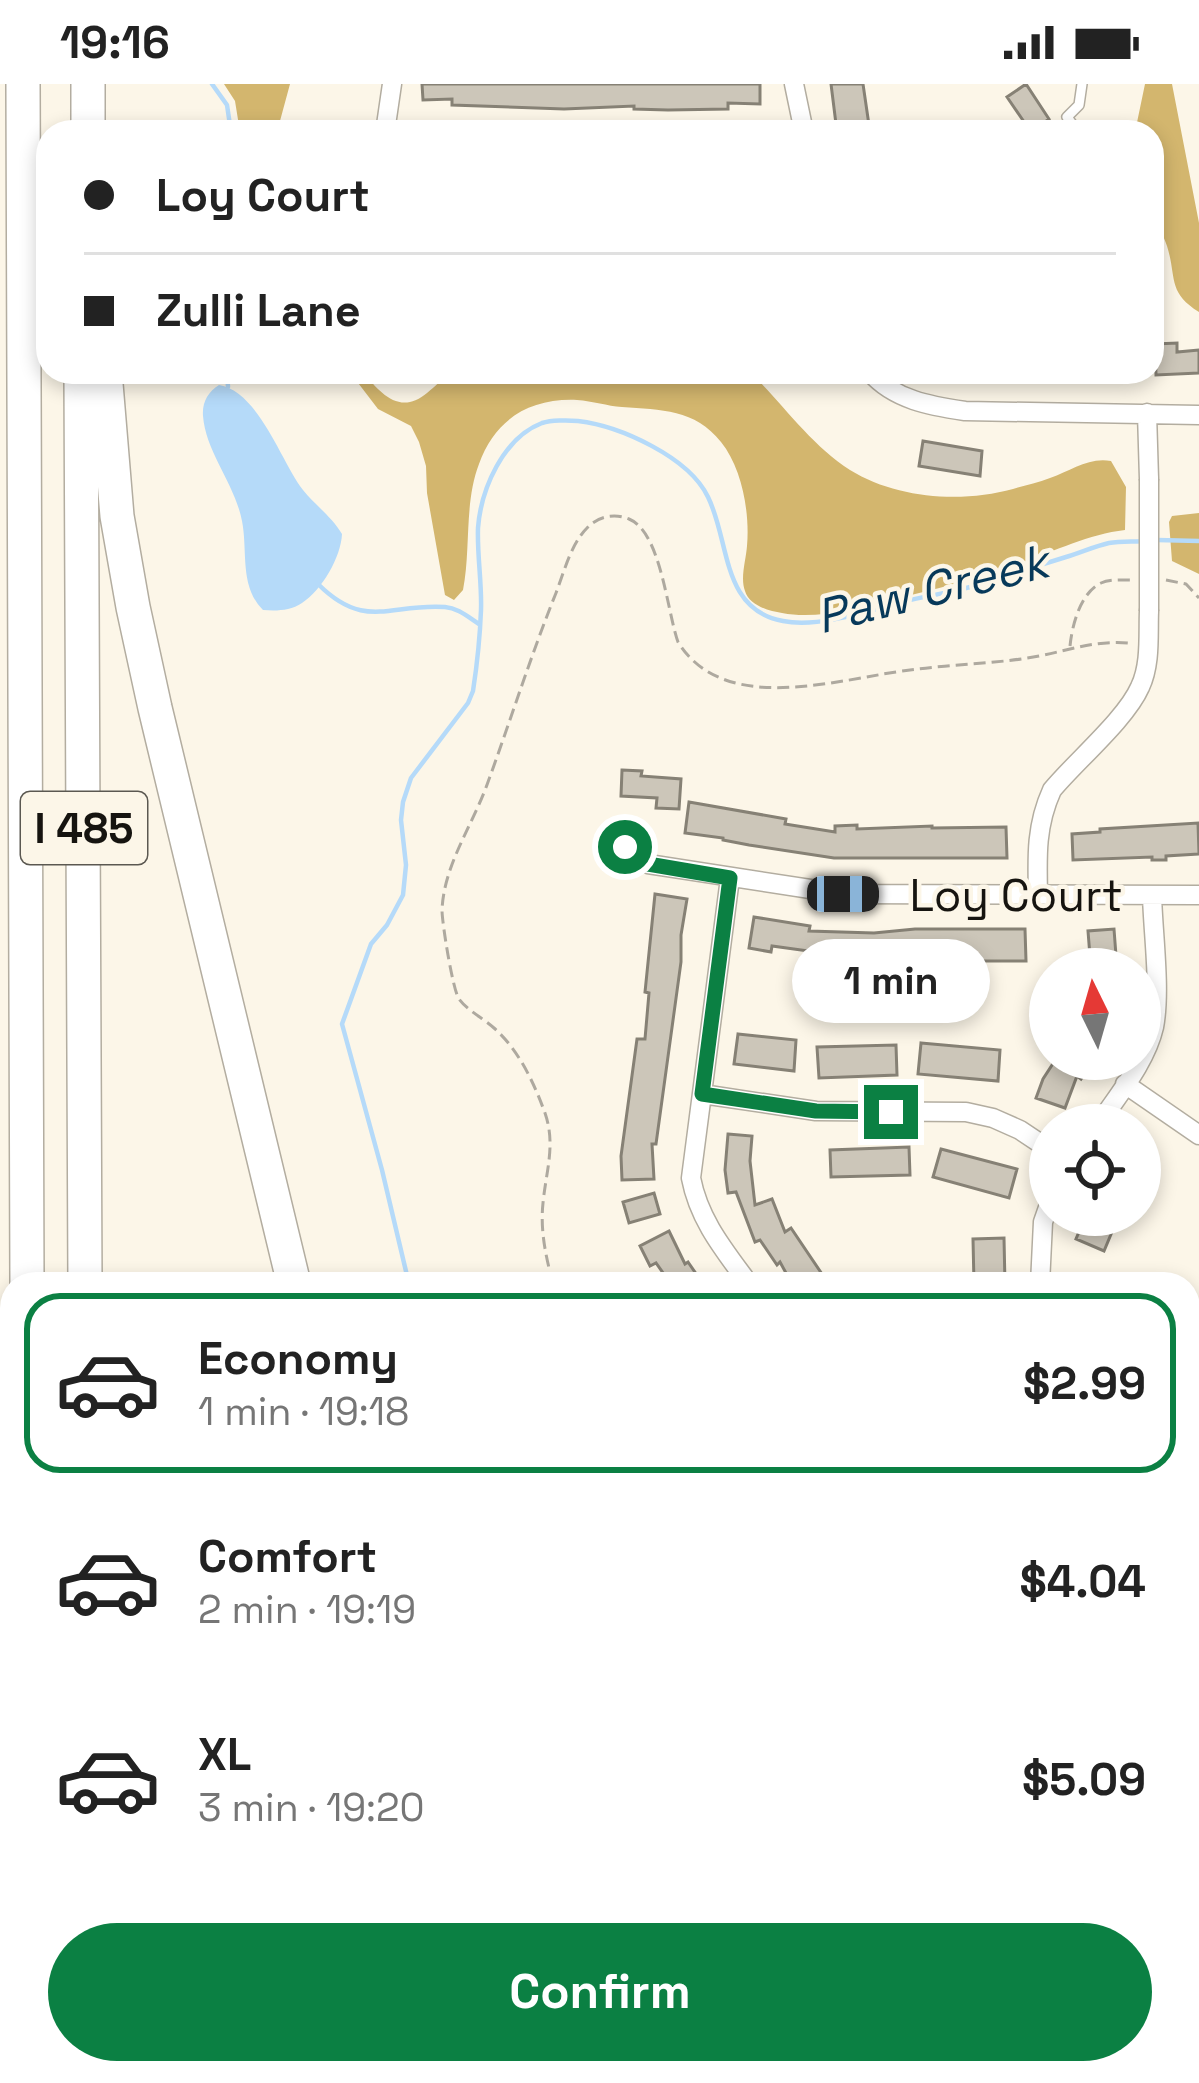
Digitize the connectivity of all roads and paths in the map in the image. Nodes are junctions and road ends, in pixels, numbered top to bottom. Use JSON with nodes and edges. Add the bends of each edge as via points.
{"nodes":[{"id":1,"x":22,"y":84,"type":"edge"},
{"id":2,"x":88,"y":84,"type":"edge"},
{"id":3,"x":392,"y":84,"type":"edge"},
{"id":4,"x":794,"y":84,"type":"edge"},
{"id":5,"x":1082,"y":84,"type":"edge"},
{"id":6,"x":88,"y":120,"type":"edge"},
{"id":7,"x":387,"y":120,"type":"edge"},
{"id":8,"x":802,"y":120,"type":"edge"},
{"id":9,"x":1069,"y":120,"type":"edge"},
{"id":10,"x":80,"y":384,"type":"edge"},
{"id":11,"x":106,"y":384,"type":"edge"},
{"id":12,"x":883,"y":384,"type":"edge"},
{"id":13,"x":1147,"y":413,"type":"junction"},
{"id":14,"x":1199,"y":415,"type":"edge"},
{"id":15,"x":1099,"y":584,"type":"dead end"},
{"id":16,"x":1129,"y":643,"type":"dead end"},
{"id":17,"x":1070,"y":648,"type":"junction"},
{"id":18,"x":625,"y":847,"type":"dead end"},
{"id":19,"x":730,"y":878,"type":"junction"},
{"id":20,"x":1038,"y":894,"type":"junction"},
{"id":21,"x":1152,"y":895,"type":"junction"},
{"id":22,"x":1199,"y":895,"type":"edge"},
{"id":23,"x":85,"y":1030,"type":"junction"},
{"id":24,"x":1125,"y":1084,"type":"junction"},
{"id":25,"x":702,"y":1094,"type":"junction"},
{"id":26,"x":1112,"y":1104,"type":"edge"},
{"id":27,"x":1199,"y":1135,"type":"edge"},
{"id":28,"x":1029,"y":1136,"type":"edge"},
{"id":29,"x":1042,"y":1236,"type":"edge"},
{"id":30,"x":27,"y":1272,"type":"edge"},
{"id":31,"x":85,"y":1272,"type":"edge"},
{"id":32,"x":98,"y":1272,"type":"edge"},
{"id":33,"x":291,"y":1272,"type":"edge"},
{"id":34,"x":550,"y":1272,"type":"edge"},
{"id":35,"x":740,"y":1272,"type":"edge"},
{"id":36,"x":1041,"y":1272,"type":"edge"}],
"edges":[{"from":1,"to":30,"type":"highway","number":"I 485"},
{"from":2,"to":6,"type":"highway"},
{"from":3,"to":7,"type":"street"},
{"from":4,"to":8,"type":"street"},
{"from":5,"to":9,"type":"lane"},
{"from":10,"to":23,"type":"highway","number":"I 485"},
{"from":11,"to":33,"type":"highway","via":[[117,516],[154,708]]},
{"from":12,"to":13,"type":"street","via":[[929,406],[965,411]]},
{"from":13,"to":14,"type":"street"},
{"from":13,"to":20,"type":"street","bridge":true,"via":[[1147,664],[1129,704],[1052,790],[1038,827]]},
{"from":15,"to":17,"type":"path","via":[[1078,613]]},
{"from":16,"to":17,"type":"path"},
{"from":17,"to":34,"type":"path","via":[[827,685],[733,681],[699,666],[678,642],[654,549],[636,522],[610,516],[588,527],[551,604],[442,908],[456,995],[511,1046],[545,1114],[551,1149],[542,1226]]},
{"from":18,"to":19,"type":"street","name":"Loy Court","via":[[648,864]]},
{"from":19,"to":20,"type":"street","name":"Loy Court","via":[[843,894]]},
{"from":19,"to":25,"type":"street"},
{"from":20,"to":21,"type":"street","name":"Loy Court"},
{"from":21,"to":22,"type":"street","name":"Loy Court"},
{"from":21,"to":24,"type":"street","via":[[1154,1026]]},
{"from":23,"to":31,"type":"highway","number":"I 485"},
{"from":23,"to":32,"type":"highway"},
{"from":24,"to":26,"type":"street"},
{"from":24,"to":27,"type":"street"},
{"from":25,"to":28,"type":"street","via":[[816,1111],[966,1112]]},
{"from":25,"to":35,"type":"street","via":[[694,1196]]},
{"from":29,"to":36,"type":"street"}]}
